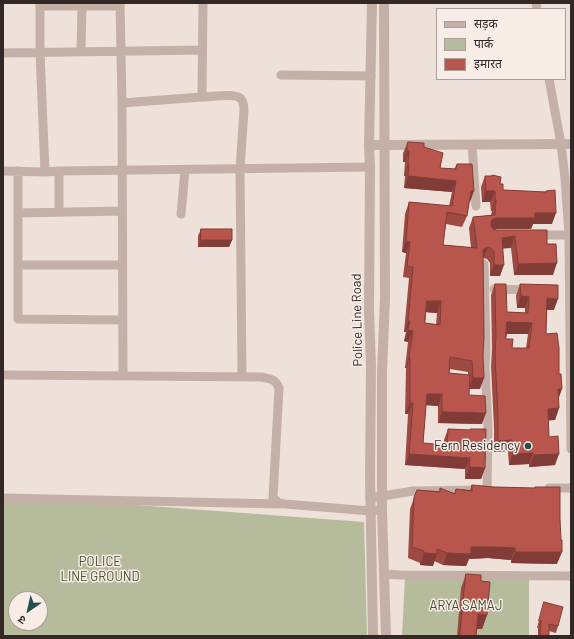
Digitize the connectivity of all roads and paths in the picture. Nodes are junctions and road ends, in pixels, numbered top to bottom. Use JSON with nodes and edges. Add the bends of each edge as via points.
{"nodes":[{"id":1,"x":203,"y":3,"type":"edge"},
{"id":2,"x":372,"y":3,"type":"edge"},
{"id":3,"x":384,"y":3,"type":"edge"},
{"id":4,"x":40,"y":5,"type":"edge"},
{"id":5,"x":120,"y":5,"type":"edge"},
{"id":6,"x":82,"y":6,"type":"junction"},
{"id":7,"x":202,"y":50,"type":"junction"},
{"id":8,"x":81,"y":51,"type":"junction"},
{"id":9,"x":121,"y":51,"type":"junction"},
{"id":10,"x":40,"y":52,"type":"junction"},
{"id":11,"x":3,"y":53,"type":"edge"},
{"id":12,"x":281,"y":75,"type":"dead end"},
{"id":13,"x":371,"y":76,"type":"junction"},
{"id":14,"x":549,"y":80,"type":"edge"},
{"id":15,"x":202,"y":97,"type":"junction"},
{"id":16,"x":122,"y":103,"type":"junction"},
{"id":17,"x":472,"y":144,"type":"junction"},
{"id":18,"x":566,"y":144,"type":"edge"},
{"id":19,"x":369,"y":145,"type":"junction"},
{"id":20,"x":384,"y":145,"type":"junction"},
{"id":21,"x":370,"y":167,"type":"junction"},
{"id":22,"x":240,"y":169,"type":"junction"},
{"id":23,"x":122,"y":170,"type":"junction"},
{"id":24,"x":185,"y":170,"type":"junction"},
{"id":25,"x":3,"y":171,"type":"edge"},
{"id":26,"x":18,"y":171,"type":"junction"},
{"id":27,"x":59,"y":171,"type":"junction"},
{"id":28,"x":45,"y":172,"type":"junction"},
{"id":29,"x":476,"y":206,"type":"dead end"},
{"id":30,"x":122,"y":211,"type":"junction"},
{"id":31,"x":59,"y":212,"type":"junction"},
{"id":32,"x":18,"y":213,"type":"junction"},
{"id":33,"x":181,"y":214,"type":"dead end"},
{"id":34,"x":530,"y":235,"type":"edge"},
{"id":35,"x":569,"y":235,"type":"junction"},
{"id":36,"x":484,"y":264,"type":"edge"},
{"id":37,"x":18,"y":265,"type":"junction"},
{"id":38,"x":122,"y":265,"type":"junction"},
{"id":39,"x":485,"y":289,"type":"junction"},
{"id":40,"x":538,"y":290,"type":"edge"},
{"id":41,"x":570,"y":312,"type":"edge"},
{"id":42,"x":123,"y":320,"type":"junction"},
{"id":43,"x":3,"y":375,"type":"edge"},
{"id":44,"x":123,"y":376,"type":"junction"},
{"id":45,"x":242,"y":376,"type":"junction"},
{"id":46,"x":571,"y":449,"type":"edge"},
{"id":47,"x":571,"y":488,"type":"edge"},
{"id":48,"x":540,"y":489,"type":"edge"},
{"id":49,"x":382,"y":496,"type":"junction"},
{"id":50,"x":3,"y":498,"type":"edge"},
{"id":51,"x":370,"y":498,"type":"junction"},
{"id":52,"x":285,"y":504,"type":"junction"},
{"id":53,"x":382,"y":510,"type":"junction"},
{"id":54,"x":371,"y":511,"type":"junction"},
{"id":55,"x":384,"y":574,"type":"junction"},
{"id":56,"x":571,"y":576,"type":"edge"},
{"id":57,"x":373,"y":636,"type":"edge"},
{"id":58,"x":386,"y":636,"type":"edge"}],
"edges":[{"from":1,"to":7,"type":"street"},
{"from":2,"to":13,"type":"street","name":"Police Line Road"},
{"from":3,"to":20,"type":"street"},
{"from":4,"to":6,"type":"street"},
{"from":4,"to":10,"type":"street"},
{"from":5,"to":6,"type":"street"},
{"from":5,"to":9,"type":"street"},
{"from":6,"to":8,"type":"street"},
{"from":7,"to":9,"type":"street"},
{"from":7,"to":15,"type":"street"},
{"from":8,"to":9,"type":"street"},
{"from":8,"to":10,"type":"street"},
{"from":9,"to":16,"type":"street"},
{"from":10,"to":11,"type":"street"},
{"from":10,"to":28,"type":"street"},
{"from":12,"to":13,"type":"street"},
{"from":13,"to":19,"type":"street","name":"Police Line Road"},
{"from":14,"to":18,"type":"street"},
{"from":15,"to":16,"type":"street"},
{"from":15,"to":22,"type":"street","via":[[234,95],[243,103]]},
{"from":16,"to":23,"type":"street"},
{"from":17,"to":18,"type":"street"},
{"from":17,"to":20,"type":"street"},
{"from":17,"to":29,"type":"street"},
{"from":18,"to":35,"type":"street","via":[[565,178]]},
{"from":19,"to":20,"type":"street"},
{"from":19,"to":21,"type":"street","name":"Police Line Road"},
{"from":20,"to":49,"type":"street"},
{"from":21,"to":22,"type":"street"},
{"from":21,"to":51,"type":"street","name":"Police Line Road"},
{"from":22,"to":24,"type":"street"},
{"from":22,"to":45,"type":"street"},
{"from":23,"to":24,"type":"street"},
{"from":23,"to":27,"type":"street"},
{"from":23,"to":30,"type":"street"},
{"from":24,"to":33,"type":"street"},
{"from":25,"to":26,"type":"street"},
{"from":26,"to":28,"type":"street"},
{"from":26,"to":32,"type":"street"},
{"from":27,"to":28,"type":"street"},
{"from":27,"to":31,"type":"street"},
{"from":30,"to":31,"type":"street"},
{"from":30,"to":38,"type":"street"},
{"from":31,"to":32,"type":"street"},
{"from":32,"to":37,"type":"street"},
{"from":34,"to":35,"type":"street"},
{"from":35,"to":41,"type":"street","via":[[565,290]]},
{"from":36,"to":39,"type":"street"},
{"from":37,"to":38,"type":"street"},
{"from":37,"to":42,"type":"street","via":[[18,319]]},
{"from":38,"to":42,"type":"street"},
{"from":39,"to":40,"type":"street"},
{"from":39,"to":49,"type":"street","via":[[485,366],[491,490],[413,492]]},
{"from":41,"to":46,"type":"street"},
{"from":42,"to":44,"type":"street"},
{"from":43,"to":44,"type":"street"},
{"from":44,"to":45,"type":"street"},
{"from":45,"to":52,"type":"street","via":[[271,379],[279,388],[273,498]]},
{"from":47,"to":48,"type":"street"},
{"from":49,"to":51,"type":"street"},
{"from":49,"to":53,"type":"street"},
{"from":50,"to":52,"type":"street"},
{"from":51,"to":54,"type":"street","name":"Police Line Road"},
{"from":52,"to":54,"type":"street"},
{"from":53,"to":54,"type":"street"},
{"from":53,"to":55,"type":"street"},
{"from":54,"to":57,"type":"street","name":"Police Line Road"},
{"from":55,"to":56,"type":"street"},
{"from":55,"to":58,"type":"street"}]}
